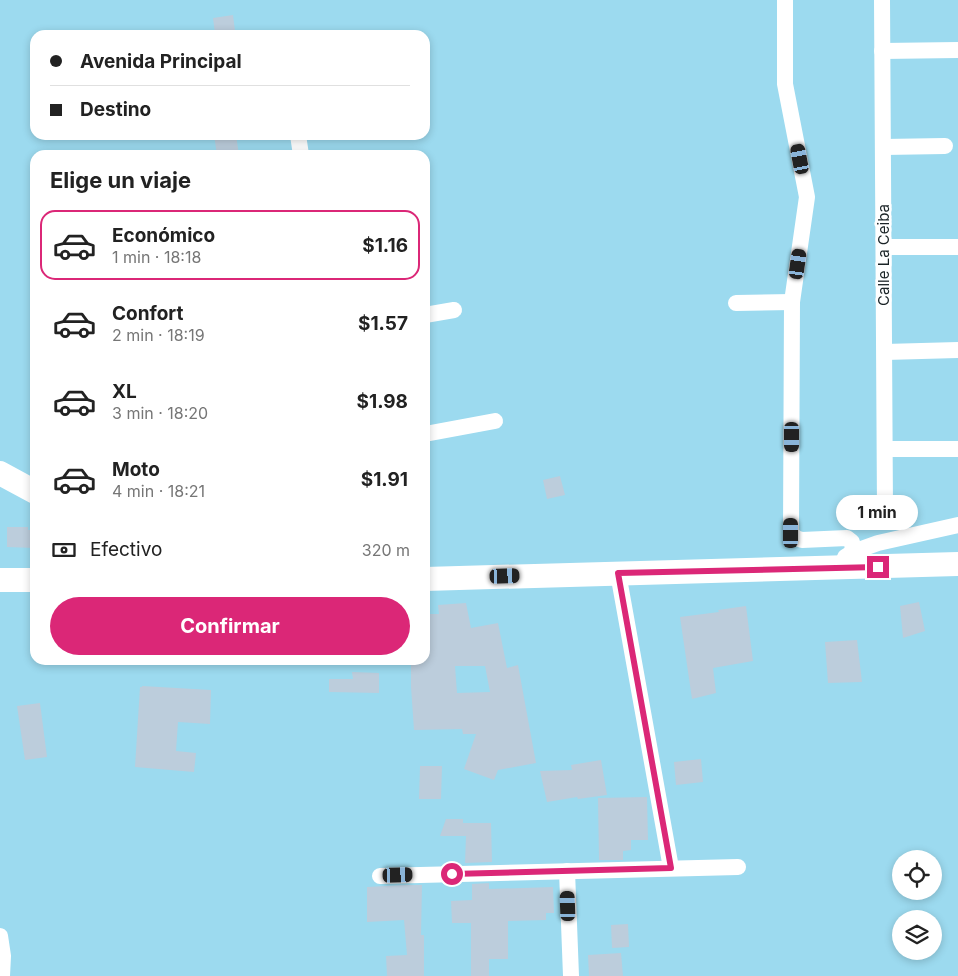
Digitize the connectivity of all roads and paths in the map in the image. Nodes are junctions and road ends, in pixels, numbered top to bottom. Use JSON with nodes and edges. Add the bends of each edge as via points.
{"nodes":[{"id":1,"x":785,"y":0,"type":"edge"},
{"id":2,"x":882,"y":0,"type":"edge"},
{"id":3,"x":958,"y":50,"type":"edge"},
{"id":4,"x":882,"y":52,"type":"junction"},
{"id":5,"x":945,"y":146,"type":"dead end"},
{"id":6,"x":884,"y":147,"type":"junction"},
{"id":7,"x":958,"y":247,"type":"edge"},
{"id":8,"x":884,"y":248,"type":"junction"},
{"id":9,"x":792,"y":302,"type":"junction"},
{"id":10,"x":736,"y":303,"type":"dead end"},
{"id":11,"x":454,"y":310,"type":"dead end"},
{"id":12,"x":430,"y":314,"type":"edge"},
{"id":13,"x":958,"y":350,"type":"edge"},
{"id":14,"x":885,"y":352,"type":"junction"},
{"id":15,"x":495,"y":421,"type":"dead end"},
{"id":16,"x":430,"y":433,"type":"edge"},
{"id":17,"x":885,"y":449,"type":"junction"},
{"id":18,"x":958,"y":449,"type":"edge"},
{"id":19,"x":0,"y":473,"type":"edge"},
{"id":20,"x":30,"y":489,"type":"edge"},
{"id":21,"x":886,"y":511,"type":"dead end"},
{"id":22,"x":958,"y":526,"type":"edge"},
{"id":23,"x":853,"y":552,"type":"junction"},
{"id":24,"x":958,"y":564,"type":"edge"},
{"id":25,"x":828,"y":568,"type":"junction"},
{"id":26,"x":618,"y":573,"type":"junction"},
{"id":27,"x":430,"y":579,"type":"edge"},
{"id":28,"x":0,"y":580,"type":"edge"},
{"id":29,"x":30,"y":580,"type":"edge"},
{"id":30,"x":738,"y":867,"type":"dead end"},
{"id":31,"x":671,"y":868,"type":"junction"},
{"id":32,"x":567,"y":871,"type":"junction"},
{"id":33,"x":380,"y":876,"type":"dead end"},
{"id":34,"x":0,"y":936,"type":"edge"},
{"id":35,"x":2,"y":956,"type":"edge"},
{"id":36,"x":2,"y":976,"type":"edge"},
{"id":37,"x":571,"y":976,"type":"edge"}],
"edges":[{"from":1,"to":9,"type":"street","via":[[785,84],[807,197]]},
{"from":2,"to":4,"type":"street","name":"Calle La Ceiba"},
{"from":3,"to":4,"type":"street"},
{"from":4,"to":6,"type":"street","name":"Calle La Ceiba"},
{"from":5,"to":6,"type":"street"},
{"from":6,"to":8,"type":"street","name":"Calle La Ceiba"},
{"from":7,"to":8,"type":"street"},
{"from":8,"to":14,"type":"street","name":"Calle La Ceiba"},
{"from":9,"to":10,"type":"street"},
{"from":9,"to":23,"type":"street","via":[[791,533],[802,540],[847,538],[852,542]]},
{"from":11,"to":12,"type":"street"},
{"from":13,"to":14,"type":"street"},
{"from":14,"to":17,"type":"street","name":"Calle La Ceiba"},
{"from":15,"to":16,"type":"street"},
{"from":17,"to":18,"type":"street"},
{"from":17,"to":21,"type":"street","name":"Calle La Ceiba"},
{"from":19,"to":20,"type":"main road"},
{"from":22,"to":23,"type":"street","via":[[878,543]]},
{"from":23,"to":25,"type":"street"},
{"from":24,"to":25,"type":"main road"},
{"from":25,"to":26,"type":"main road"},
{"from":26,"to":27,"type":"main road"},
{"from":26,"to":31,"type":"street"},
{"from":28,"to":29,"type":"main road"},
{"from":30,"to":31,"type":"street"},
{"from":31,"to":32,"type":"street"},
{"from":32,"to":33,"type":"street"},
{"from":32,"to":37,"type":"street"},
{"from":34,"to":35,"type":"street"},
{"from":35,"to":36,"type":"street"}]}
